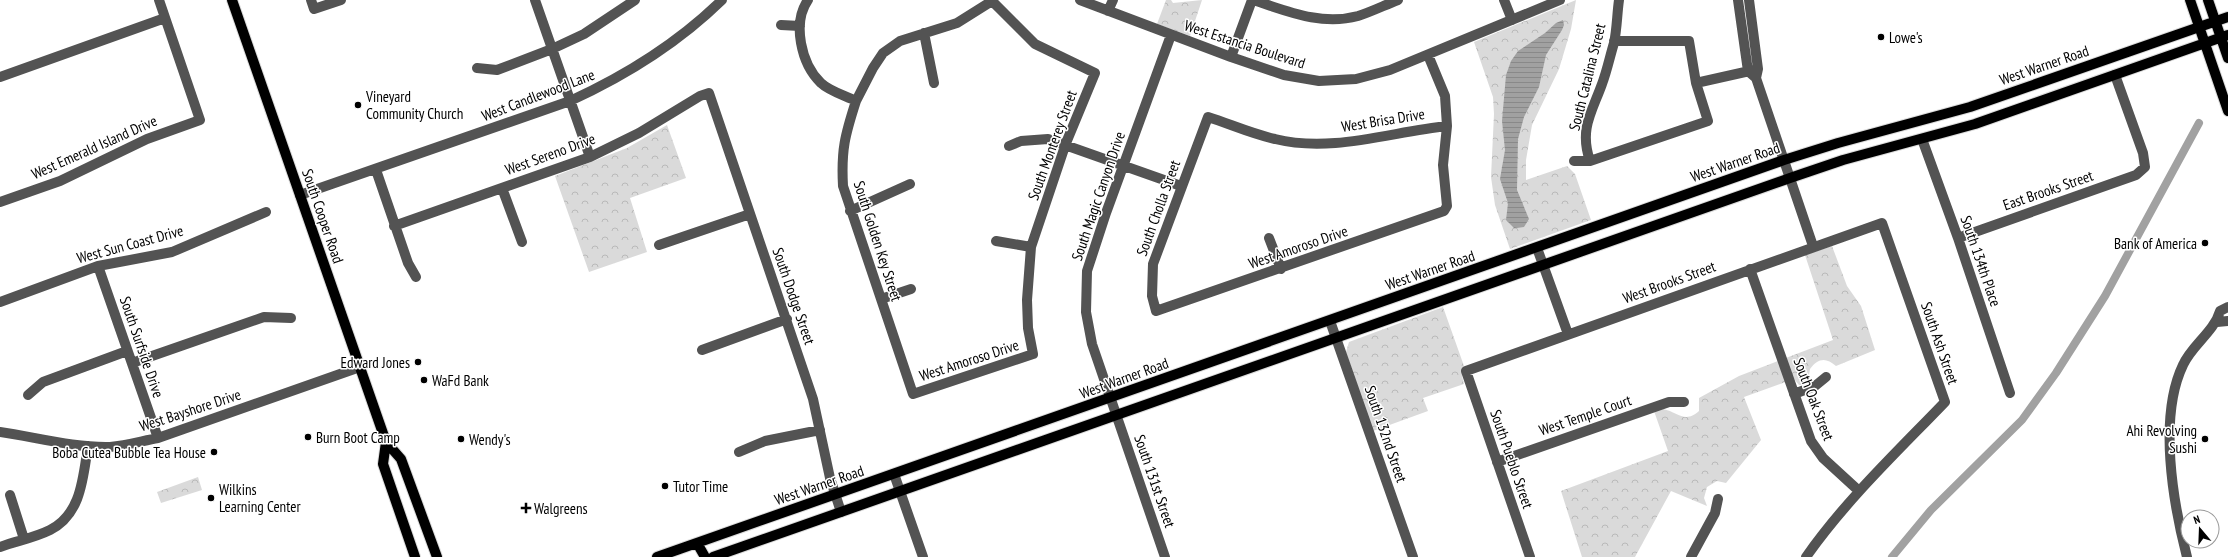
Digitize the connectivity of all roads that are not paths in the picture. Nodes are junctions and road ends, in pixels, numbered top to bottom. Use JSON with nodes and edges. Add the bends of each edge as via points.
{"nodes":[{"id":1,"x":159,"y":0,"type":"edge"},
{"id":2,"x":232,"y":0,"type":"edge"},
{"id":3,"x":341,"y":0,"type":"edge"},
{"id":4,"x":535,"y":0,"type":"edge"},
{"id":5,"x":635,"y":0,"type":"edge"},
{"id":6,"x":722,"y":0,"type":"edge"},
{"id":7,"x":808,"y":0,"type":"edge"},
{"id":8,"x":1080,"y":0,"type":"edge"},
{"id":9,"x":1113,"y":0,"type":"edge"},
{"id":10,"x":1253,"y":0,"type":"edge"},
{"id":11,"x":1398,"y":0,"type":"edge"},
{"id":12,"x":1504,"y":0,"type":"edge"},
{"id":13,"x":1560,"y":0,"type":"edge"},
{"id":14,"x":1619,"y":0,"type":"edge"},
{"id":15,"x":1738,"y":0,"type":"edge"},
{"id":16,"x":1749,"y":0,"type":"edge"},
{"id":17,"x":2190,"y":0,"type":"edge"},
{"id":18,"x":2208,"y":0,"type":"edge"},
{"id":19,"x":992,"y":1,"type":"edge"},
{"id":20,"x":313,"y":4,"type":"edge"},
{"id":21,"x":1108,"y":11,"type":"junction"},
{"id":22,"x":2228,"y":17,"type":"edge"},
{"id":23,"x":165,"y":18,"type":"junction"},
{"id":24,"x":1512,"y":20,"type":"junction"},
{"id":25,"x":2215,"y":21,"type":"junction"},
{"id":26,"x":780,"y":25,"type":"dead end"},
{"id":27,"x":800,"y":26,"type":"junction"},
{"id":28,"x":2199,"y":27,"type":"junction"},
{"id":29,"x":924,"y":33,"type":"junction"},
{"id":30,"x":1171,"y":35,"type":"junction"},
{"id":31,"x":2225,"y":37,"type":"edge"},
{"id":32,"x":1614,"y":41,"type":"junction"},
{"id":33,"x":2204,"y":44,"type":"junction"},
{"id":34,"x":552,"y":49,"type":"junction"},
{"id":35,"x":1428,"y":55,"type":"junction"},
{"id":36,"x":1231,"y":57,"type":"junction"},
{"id":37,"x":2228,"y":58,"type":"edge"},
{"id":38,"x":477,"y":68,"type":"dead end"},
{"id":39,"x":1754,"y":73,"type":"junction"},
{"id":40,"x":2115,"y":75,"type":"junction"},
{"id":41,"x":0,"y":77,"type":"edge"},
{"id":42,"x":934,"y":83,"type":"dead end"},
{"id":43,"x":1696,"y":83,"type":"junction"},
{"id":44,"x":709,"y":93,"type":"joint"},
{"id":45,"x":1993,"y":99,"type":"junction"},
{"id":46,"x":570,"y":101,"type":"junction"},
{"id":47,"x":856,"y":101,"type":"junction"},
{"id":48,"x":2228,"y":111,"type":"edge"},
{"id":49,"x":1999,"y":116,"type":"junction"},
{"id":50,"x":1208,"y":117,"type":"joint"},
{"id":51,"x":1447,"y":126,"type":"junction"},
{"id":52,"x":1922,"y":139,"type":"junction"},
{"id":53,"x":1066,"y":143,"type":"junction"},
{"id":54,"x":1009,"y":146,"type":"dead end"},
{"id":55,"x":590,"y":157,"type":"junction"},
{"id":56,"x":1784,"y":160,"type":"junction"},
{"id":57,"x":1574,"y":161,"type":"dead end"},
{"id":58,"x":1590,"y":161,"type":"junction"},
{"id":59,"x":1123,"y":166,"type":"junction"},
{"id":60,"x":376,"y":170,"type":"junction"},
{"id":61,"x":1790,"y":178,"type":"junction"},
{"id":62,"x":910,"y":184,"type":"dead end"},
{"id":63,"x":1181,"y":186,"type":"junction"},
{"id":64,"x":502,"y":188,"type":"junction"},
{"id":65,"x":300,"y":195,"type":"junction"},
{"id":66,"x":0,"y":202,"type":"edge"},
{"id":67,"x":850,"y":211,"type":"junction"},
{"id":68,"x":266,"y":212,"type":"dead end"},
{"id":69,"x":750,"y":214,"type":"junction"},
{"id":70,"x":1882,"y":223,"type":"joint"},
{"id":71,"x":394,"y":226,"type":"junction"},
{"id":72,"x":1270,"y":238,"type":"dead end"},
{"id":73,"x":1958,"y":238,"type":"junction"},
{"id":74,"x":996,"y":241,"type":"dead end"},
{"id":75,"x":522,"y":242,"type":"dead end"},
{"id":76,"x":659,"y":245,"type":"dead end"},
{"id":77,"x":1813,"y":246,"type":"junction"},
{"id":78,"x":1031,"y":247,"type":"junction"},
{"id":79,"x":1537,"y":248,"type":"junction"},
{"id":80,"x":1543,"y":265,"type":"junction"},
{"id":81,"x":98,"y":266,"type":"junction"},
{"id":82,"x":1281,"y":269,"type":"junction"},
{"id":83,"x":1750,"y":269,"type":"junction"},
{"id":84,"x":416,"y":277,"type":"dead end"},
{"id":85,"x":910,"y":289,"type":"dead end"},
{"id":86,"x":881,"y":299,"type":"junction"},
{"id":87,"x":0,"y":302,"type":"edge"},
{"id":88,"x":2228,"y":307,"type":"edge"},
{"id":89,"x":1156,"y":311,"type":"joint"},
{"id":90,"x":292,"y":318,"type":"dead end"},
{"id":91,"x":787,"y":319,"type":"junction"},
{"id":92,"x":2228,"y":320,"type":"edge"},
{"id":93,"x":1330,"y":321,"type":"junction"},
{"id":94,"x":2217,"y":322,"type":"junction"},
{"id":95,"x":1568,"y":334,"type":"junction"},
{"id":96,"x":1337,"y":337,"type":"junction"},
{"id":97,"x":702,"y":350,"type":"dead end"},
{"id":98,"x":128,"y":351,"type":"junction"},
{"id":99,"x":1033,"y":354,"type":"joint"},
{"id":100,"x":132,"y":363,"type":"junction"},
{"id":101,"x":360,"y":367,"type":"junction"},
{"id":102,"x":1466,"y":371,"type":"joint"},
{"id":103,"x":1826,"y":377,"type":"dead end"},
{"id":104,"x":2010,"y":393,"type":"dead end"},
{"id":105,"x":913,"y":394,"type":"joint"},
{"id":106,"x":1794,"y":394,"type":"junction"},
{"id":107,"x":28,"y":395,"type":"dead end"},
{"id":108,"x":1110,"y":399,"type":"junction"},
{"id":109,"x":1684,"y":402,"type":"dead end"},
{"id":110,"x":1116,"y":415,"type":"junction"},
{"id":111,"x":820,"y":430,"type":"junction"},
{"id":112,"x":0,"y":432,"type":"edge"},
{"id":113,"x":158,"y":438,"type":"junction"},
{"id":114,"x":386,"y":442,"type":"junction"},
{"id":115,"x":88,"y":446,"type":"junction"},
{"id":116,"x":739,"y":452,"type":"dead end"},
{"id":117,"x":1498,"y":462,"type":"junction"},
{"id":118,"x":894,"y":474,"type":"junction"},
{"id":119,"x":900,"y":491,"type":"junction"},
{"id":120,"x":1859,"y":491,"type":"junction"},
{"id":121,"x":10,"y":495,"type":"dead end"},
{"id":122,"x":836,"y":495,"type":"junction"},
{"id":123,"x":1718,"y":499,"type":"dead end"},
{"id":124,"x":841,"y":512,"type":"junction"},
{"id":125,"x":24,"y":539,"type":"junction"},
{"id":126,"x":697,"y":543,"type":"junction"},
{"id":127,"x":0,"y":548,"type":"edge"},
{"id":128,"x":414,"y":557,"type":"edge"},
{"id":129,"x":437,"y":557,"type":"edge"},
{"id":130,"x":657,"y":557,"type":"edge"},
{"id":131,"x":705,"y":557,"type":"edge"},
{"id":132,"x":713,"y":557,"type":"edge"},
{"id":133,"x":924,"y":557,"type":"edge"},
{"id":134,"x":1165,"y":557,"type":"edge"},
{"id":135,"x":1413,"y":557,"type":"edge"},
{"id":136,"x":1530,"y":557,"type":"edge"},
{"id":137,"x":1691,"y":557,"type":"edge"},
{"id":138,"x":1806,"y":557,"type":"edge"},
{"id":139,"x":2186,"y":557,"type":"edge"}],
"edges":[{"from":1,"to":23,"type":"street"},
{"from":2,"to":65,"type":"main road","name":"South Cooper Road"},
{"from":3,"to":20,"type":"street"},
{"from":4,"to":34,"type":"street"},
{"from":5,"to":34,"type":"street","via":[[584,34]]},
{"from":6,"to":46,"type":"street","name":"West Candlewood Lane","via":[[680,38],[657,54],[607,84]]},
{"from":7,"to":27,"type":"street"},
{"from":8,"to":21,"type":"street","name":"West Estancia Boulevard"},
{"from":9,"to":21,"type":"street"},
{"from":10,"to":11,"type":"street","via":[[1308,18],[1331,19],[1357,16]]},
{"from":10,"to":36,"type":"street"},
{"from":12,"to":24,"type":"street"},
{"from":13,"to":24,"type":"street","name":"West Estancia Boulevard"},
{"from":14,"to":32,"type":"street","name":"South Catalina Street"},
{"from":15,"to":39,"type":"street"},
{"from":16,"to":39,"type":"street"},
{"from":17,"to":28,"type":"main road"},
{"from":18,"to":25,"type":"main road"},
{"from":19,"to":29,"type":"street","name":"South Golden Key Street","via":[[957,23]]},
{"from":19,"to":53,"type":"street","name":"South Monterey Street","via":[[1035,44],[1095,73]]},
{"from":21,"to":30,"type":"street","name":"West Estancia Boulevard"},
{"from":22,"to":25,"type":"main road","name":"West Warner Road"},
{"from":23,"to":41,"type":"street"},
{"from":23,"to":66,"type":"street","name":"West Emerald Island Drive","via":[[200,120],[147,139],[60,181]]},
{"from":24,"to":35,"type":"street","name":"West Estancia Boulevard"},
{"from":25,"to":28,"type":"main road","name":"West Warner Road"},
{"from":25,"to":31,"type":"main road"},
{"from":26,"to":27,"type":"street"},
{"from":27,"to":47,"type":"street","via":[[808,65],[821,83]]},
{"from":28,"to":33,"type":"main road"},
{"from":28,"to":45,"type":"main road","name":"West Warner Road"},
{"from":29,"to":42,"type":"street"},
{"from":29,"to":47,"type":"street","name":"South Golden Key Street","via":[[900,41],[883,53]]},
{"from":30,"to":36,"type":"street","name":"West Estancia Boulevard"},
{"from":30,"to":59,"type":"street","name":"South Magic Canyon Drive"},
{"from":31,"to":33,"type":"main road"},
{"from":31,"to":37,"type":"main road"},
{"from":32,"to":43,"type":"street","via":[[1689,41]]},
{"from":32,"to":58,"type":"street","name":"South Catalina Street","via":[[1602,84],[1587,121],[1586,151]]},
{"from":33,"to":40,"type":"main road"},
{"from":33,"to":48,"type":"main road"},
{"from":34,"to":38,"type":"street","via":[[497,70]]},
{"from":34,"to":46,"type":"street"},
{"from":35,"to":36,"type":"street","name":"West Estancia Boulevard","via":[[1374,75],[1356,79],[1319,81],[1284,75]]},
{"from":35,"to":51,"type":"street","via":[[1445,96]]},
{"from":39,"to":43,"type":"street"},
{"from":39,"to":56,"type":"street"},
{"from":40,"to":49,"type":"main road"},
{"from":40,"to":73,"type":"street","name":"East Brooks Street","via":[[2143,153],[2145,167],[2136,176]]},
{"from":43,"to":58,"type":"street","via":[[1708,121]]},
{"from":44,"to":55,"type":"street","name":"West Sereno Drive","via":[[639,133]]},
{"from":44,"to":69,"type":"street","name":"South Dodge Street"},
{"from":45,"to":49,"type":"main road"},
{"from":45,"to":56,"type":"main road","name":"West Warner Road"},
{"from":46,"to":55,"type":"street"},
{"from":46,"to":60,"type":"street","name":"West Candlewood Lane"},
{"from":47,"to":67,"type":"street","name":"South Golden Key Street","via":[[846,132],[842,156],[843,186]]},
{"from":49,"to":52,"type":"main road"},
{"from":50,"to":51,"type":"street","name":"West Brisa Drive","via":[[1275,139],[1307,142],[1366,140]]},
{"from":50,"to":63,"type":"street","name":"South Cholla Street"},
{"from":51,"to":82,"type":"street","name":"West Amoroso Drive","via":[[1443,165],[1448,206],[1444,210]]},
{"from":52,"to":61,"type":"main road","via":[[1843,160]]},
{"from":52,"to":73,"type":"street","name":"South 134th Place"},
{"from":53,"to":54,"type":"street","via":[[1048,139],[1022,141]]},
{"from":53,"to":59,"type":"street"},
{"from":53,"to":78,"type":"street","name":"South Monterey Street"},
{"from":55,"to":64,"type":"street","name":"West Sereno Drive"},
{"from":56,"to":61,"type":"street"},
{"from":56,"to":79,"type":"main road","name":"West Warner Road"},
{"from":57,"to":58,"type":"street"},
{"from":59,"to":63,"type":"street"},
{"from":59,"to":108,"type":"street","name":"South Magic Canyon Drive","via":[[1092,253],[1085,290],[1088,330]]},
{"from":60,"to":65,"type":"street","name":"West Candlewood Lane"},
{"from":60,"to":71,"type":"street"},
{"from":61,"to":77,"type":"street"},
{"from":61,"to":80,"type":"main road"},
{"from":62,"to":67,"type":"street"},
{"from":63,"to":89,"type":"street","name":"South Cholla Street","via":[[1153,264],[1152,296]]},
{"from":64,"to":71,"type":"street","name":"West Sereno Drive"},
{"from":64,"to":75,"type":"street"},
{"from":65,"to":101,"type":"main road","name":"South Cooper Road"},
{"from":67,"to":86,"type":"street","name":"South Golden Key Street"},
{"from":68,"to":81,"type":"street","name":"West Sun Coast Drive","via":[[172,252]]},
{"from":69,"to":76,"type":"street"},
{"from":69,"to":91,"type":"street","name":"South Dodge Street"},
{"from":70,"to":77,"type":"street","name":"West Brooks Street"},
{"from":70,"to":120,"type":"street","name":"South Ash Street","via":[[1945,402]]},
{"from":71,"to":84,"type":"street"},
{"from":72,"to":82,"type":"street"},
{"from":73,"to":104,"type":"street","name":"South 134th Place"},
{"from":74,"to":78,"type":"street"},
{"from":77,"to":83,"type":"street","name":"West Brooks Street"},
{"from":78,"to":99,"type":"street","name":"South Monterey Street","via":[[1027,300],[1028,328]]},
{"from":79,"to":80,"type":"street"},
{"from":79,"to":93,"type":"main road","name":"West Warner Road"},
{"from":80,"to":95,"type":"street"},
{"from":80,"to":96,"type":"main road"},
{"from":81,"to":87,"type":"street","name":"West Sun Coast Drive"},
{"from":81,"to":98,"type":"street","name":"South Surfside Drive"},
{"from":82,"to":89,"type":"street","name":"West Amoroso Drive"},
{"from":83,"to":95,"type":"street","name":"West Brooks Street"},
{"from":83,"to":106,"type":"street","name":"South Oak Street"},
{"from":85,"to":86,"type":"street"},
{"from":86,"to":105,"type":"street","name":"South Golden Key Street"},
{"from":88,"to":94,"type":"street","via":[[2220,311]]},
{"from":90,"to":100,"type":"street","via":[[264,317]]},
{"from":91,"to":97,"type":"street"},
{"from":91,"to":111,"type":"street","name":"South Dodge Street","via":[[813,399]]},
{"from":92,"to":94,"type":"street"},
{"from":93,"to":96,"type":"street","name":"South 132nd Street"},
{"from":93,"to":108,"type":"main road","name":"West Warner Road"},
{"from":94,"to":139,"type":"street","via":[[2190,352],[2172,399],[2171,462],[2175,504]]},
{"from":95,"to":102,"type":"street","name":"West Brooks Street"},
{"from":96,"to":110,"type":"main road"},
{"from":96,"to":135,"type":"street","name":"South 132nd Street"},
{"from":98,"to":100,"type":"street","name":"South Surfside Drive"},
{"from":98,"to":107,"type":"street","via":[[44,382]]},
{"from":99,"to":105,"type":"street","name":"West Amoroso Drive"},
{"from":100,"to":113,"type":"street","name":"South Surfside Drive"},
{"from":101,"to":113,"type":"street","name":"West Bayshore Drive"},
{"from":101,"to":114,"type":"main road","name":"South Cooper Road"},
{"from":102,"to":117,"type":"street","name":"South Pueblo Street"},
{"from":103,"to":106,"type":"street","via":[[1815,386]]},
{"from":106,"to":120,"type":"street","name":"South Oak Street","via":[[1815,448]]},
{"from":108,"to":110,"type":"street","name":"South Magic Canyon Drive"},
{"from":108,"to":118,"type":"main road","name":"West Warner Road"},
{"from":109,"to":117,"type":"street","name":"West Temple Court","via":[[1669,402]]},
{"from":110,"to":119,"type":"main road"},
{"from":110,"to":134,"type":"street","name":"South 131st Street"},
{"from":111,"to":116,"type":"street","via":[[765,441]]},
{"from":111,"to":122,"type":"street","name":"South Dodge Street"},
{"from":112,"to":115,"type":"street","name":"West Bayshore Drive"},
{"from":113,"to":115,"type":"street","name":"West Bayshore Drive","via":[[117,446]]},
{"from":114,"to":128,"type":"main road","name":"South Cooper Road","via":[[383,464]]},
{"from":114,"to":129,"type":"main road","name":"South Cooper Road","via":[[401,459]]},
{"from":115,"to":125,"type":"street","via":[[80,497],[69,514],[51,530]]},
{"from":117,"to":136,"type":"street","name":"South Pueblo Street"},
{"from":118,"to":119,"type":"street"},
{"from":118,"to":122,"type":"main road","name":"West Warner Road"},
{"from":119,"to":124,"type":"main road"},
{"from":119,"to":133,"type":"street"},
{"from":120,"to":138,"type":"street"},
{"from":121,"to":125,"type":"street"},
{"from":122,"to":124,"type":"street","name":"South Dodge Street"},
{"from":122,"to":126,"type":"main road","name":"West Warner Road"},
{"from":123,"to":137,"type":"street","via":[[1715,513]]},
{"from":124,"to":132,"type":"main road"},
{"from":125,"to":127,"type":"street"},
{"from":126,"to":130,"type":"main road","name":"West Warner Road"},
{"from":126,"to":131,"type":"main road"}]}
